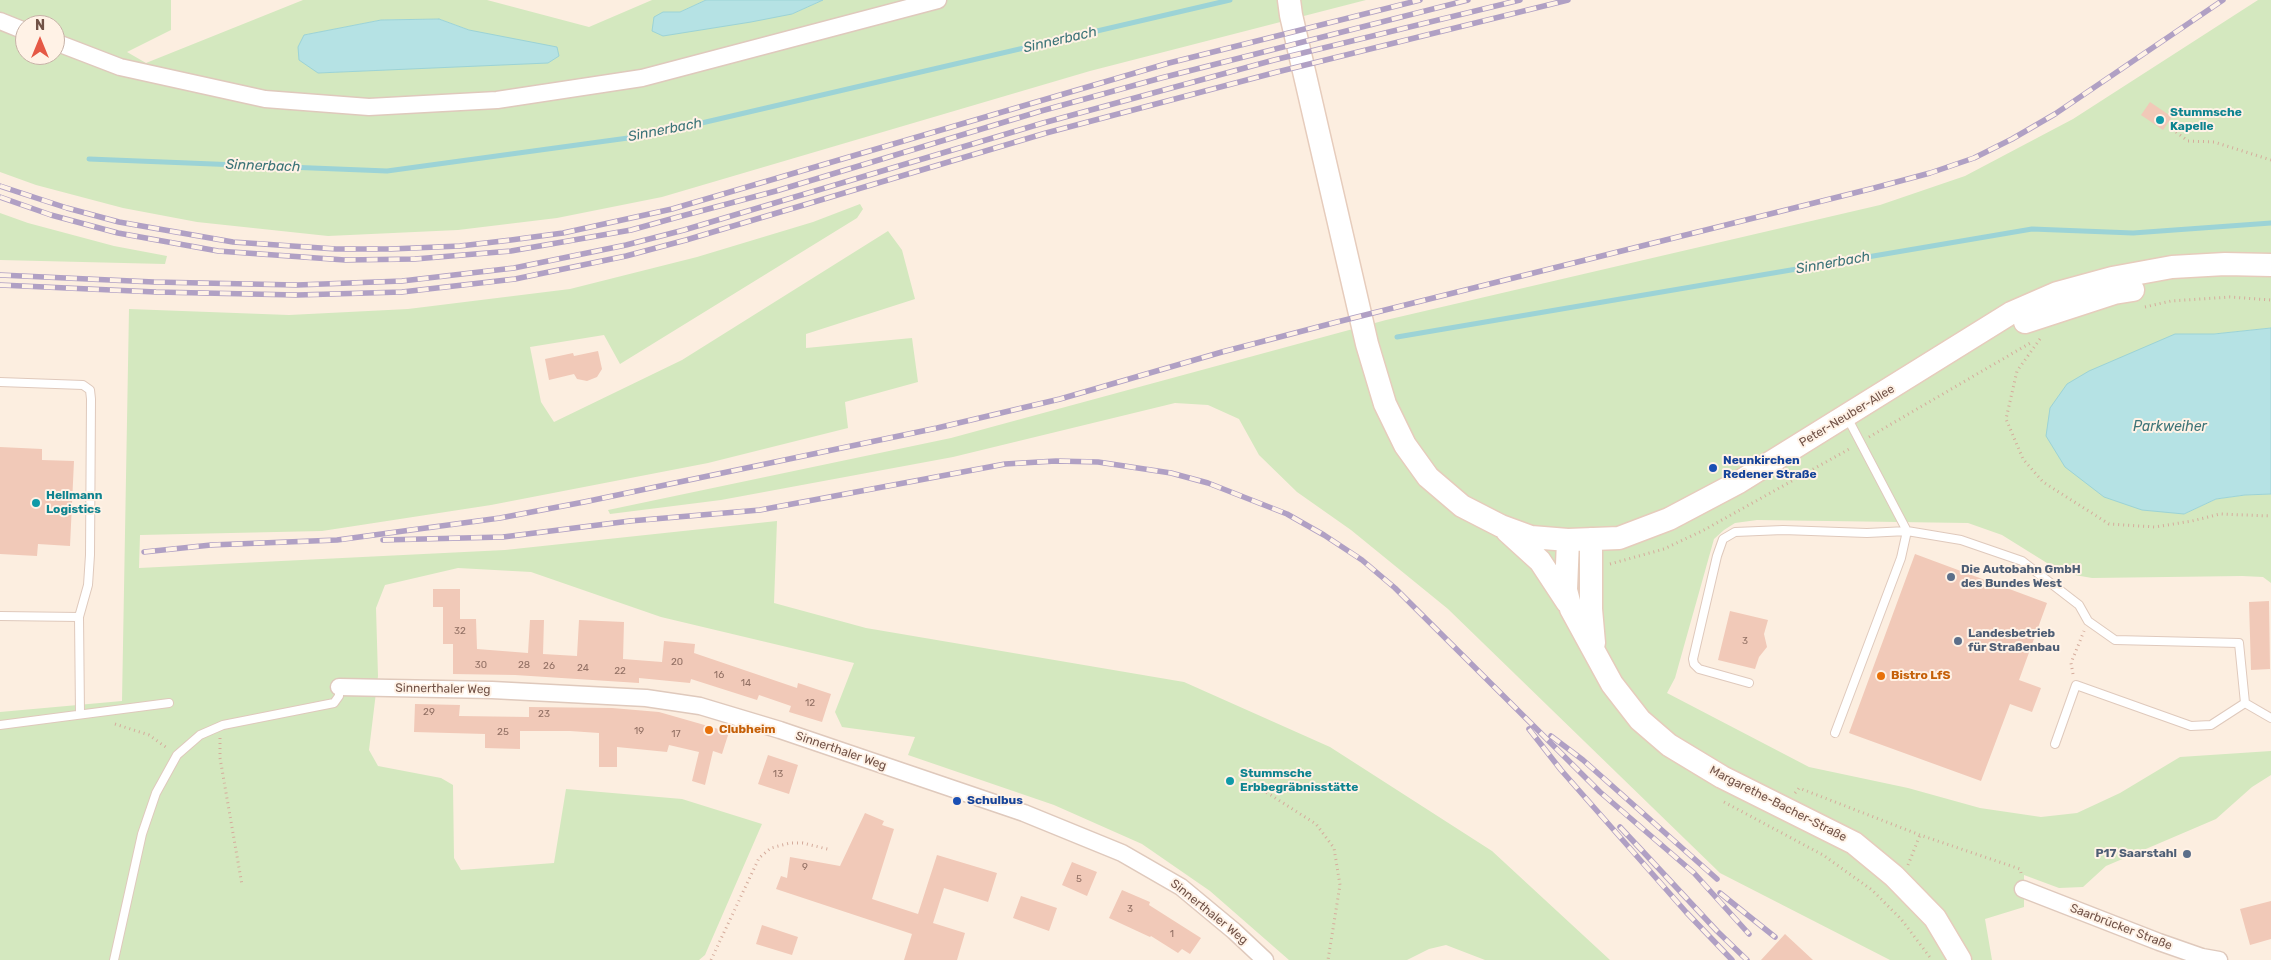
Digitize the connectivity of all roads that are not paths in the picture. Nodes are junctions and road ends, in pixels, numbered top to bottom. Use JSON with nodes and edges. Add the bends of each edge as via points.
{"nodes":[{"id":1,"x":938,"y":0,"type":"edge"},
{"id":2,"x":1288,"y":5,"type":"edge"},
{"id":3,"x":0,"y":22,"type":"edge"},
{"id":4,"x":15,"y":27,"type":"edge"},
{"id":5,"x":65,"y":46,"type":"edge"},
{"id":6,"x":2271,"y":265,"type":"edge"},
{"id":7,"x":2271,"y":280,"type":"edge"},
{"id":8,"x":1959,"y":347,"type":"junction"},
{"id":9,"x":0,"y":382,"type":"edge"},
{"id":10,"x":1847,"y":417,"type":"junction"},
{"id":11,"x":1501,"y":526,"type":"junction"},
{"id":12,"x":1907,"y":531,"type":"junction"},
{"id":13,"x":1591,"y":539,"type":"junction"},
{"id":14,"x":1568,"y":540,"type":"junction"},
{"id":15,"x":1572,"y":609,"type":"junction"},
{"id":16,"x":0,"y":616,"type":"edge"},
{"id":17,"x":79,"y":618,"type":"junction"},
{"id":18,"x":1594,"y":651,"type":"junction"},
{"id":19,"x":1749,"y":683,"type":"dead end"},
{"id":20,"x":340,"y":687,"type":"joint"},
{"id":21,"x":169,"y":703,"type":"dead end"},
{"id":22,"x":2245,"y":703,"type":"junction"},
{"id":23,"x":80,"y":714,"type":"junction"},
{"id":24,"x":2271,"y":718,"type":"edge"},
{"id":25,"x":0,"y":725,"type":"edge"},
{"id":26,"x":1835,"y":733,"type":"dead end"},
{"id":27,"x":2055,"y":744,"type":"dead end"},
{"id":28,"x":2023,"y":889,"type":"road end"},
{"id":29,"x":114,"y":960,"type":"edge"},
{"id":30,"x":1265,"y":960,"type":"edge"},
{"id":31,"x":1960,"y":960,"type":"edge"},
{"id":32,"x":2220,"y":960,"type":"edge"}],
"edges":[{"from":1,"to":5,"type":"street","via":[[642,78],[496,100],[369,107],[265,99],[120,67]]},
{"from":2,"to":11,"type":"main road","via":[[1367,344],[1385,404],[1405,445],[1428,477],[1462,506]]},
{"from":3,"to":4,"type":"street"},
{"from":6,"to":8,"type":"main road","name":"Peter-Neuber-Allee","via":[[2172,267],[2112,278],[2057,293],[2011,313]]},
{"from":7,"to":8,"type":"main road","name":"Peter-Neuber-Allee","via":[[2173,282],[2114,293],[2020,323]]},
{"from":8,"to":10,"type":"main road","name":"Peter-Neuber-Allee"},
{"from":9,"to":17,"type":"lane","via":[[83,385],[90,390],[90,555],[88,585]]},
{"from":10,"to":12,"type":"lane"},
{"from":10,"to":13,"type":"main road","name":"Peter-Neuber-Allee","via":[[1739,482],[1669,519],[1619,538]]},
{"from":11,"to":14,"type":"main road","name":"Peter-Neuber-Allee","via":[[1531,537]]},
{"from":11,"to":15,"type":"main road","via":[[1540,561]]},
{"from":12,"to":19,"type":"lane","via":[[1735,532],[1723,539],[1693,659],[1699,669]]},
{"from":12,"to":22,"type":"lane","via":[[1961,540],[2022,560],[2079,605],[2088,621],[2115,640],[2239,642]]},
{"from":12,"to":26,"type":"lane","via":[[1901,558]]},
{"from":13,"to":14,"type":"main road","name":"Peter-Neuber-Allee"},
{"from":13,"to":18,"type":"main road","name":"Margarethe-Bacher-Straße"},
{"from":14,"to":15,"type":"main road","name":"Margarethe-Bacher-Straße","via":[[1566,590]]},
{"from":15,"to":18,"type":"main road","name":"Margarethe-Bacher-Straße"},
{"from":16,"to":17,"type":"lane"},
{"from":17,"to":23,"type":"lane"},
{"from":18,"to":31,"type":"main road","name":"Margarethe-Bacher-Straße","via":[[1612,684],[1640,720],[1670,744],[1722,777],[1854,843],[1901,883],[1935,918]]},
{"from":20,"to":29,"type":"lane","via":[[334,703],[223,725],[200,735],[177,755],[156,793],[142,834]]},
{"from":20,"to":30,"type":"street","name":"Sinnerthaler Weg","via":[[646,698],[700,706],[1024,813],[1122,853],[1181,887]]},
{"from":21,"to":23,"type":"lane"},
{"from":22,"to":24,"type":"lane"},
{"from":22,"to":27,"type":"lane","via":[[2211,725],[2191,726],[2076,685]]},
{"from":23,"to":25,"type":"lane"},
{"from":28,"to":32,"type":"street","name":"Saarbrücker Straße","via":[[2159,942]]}]}
